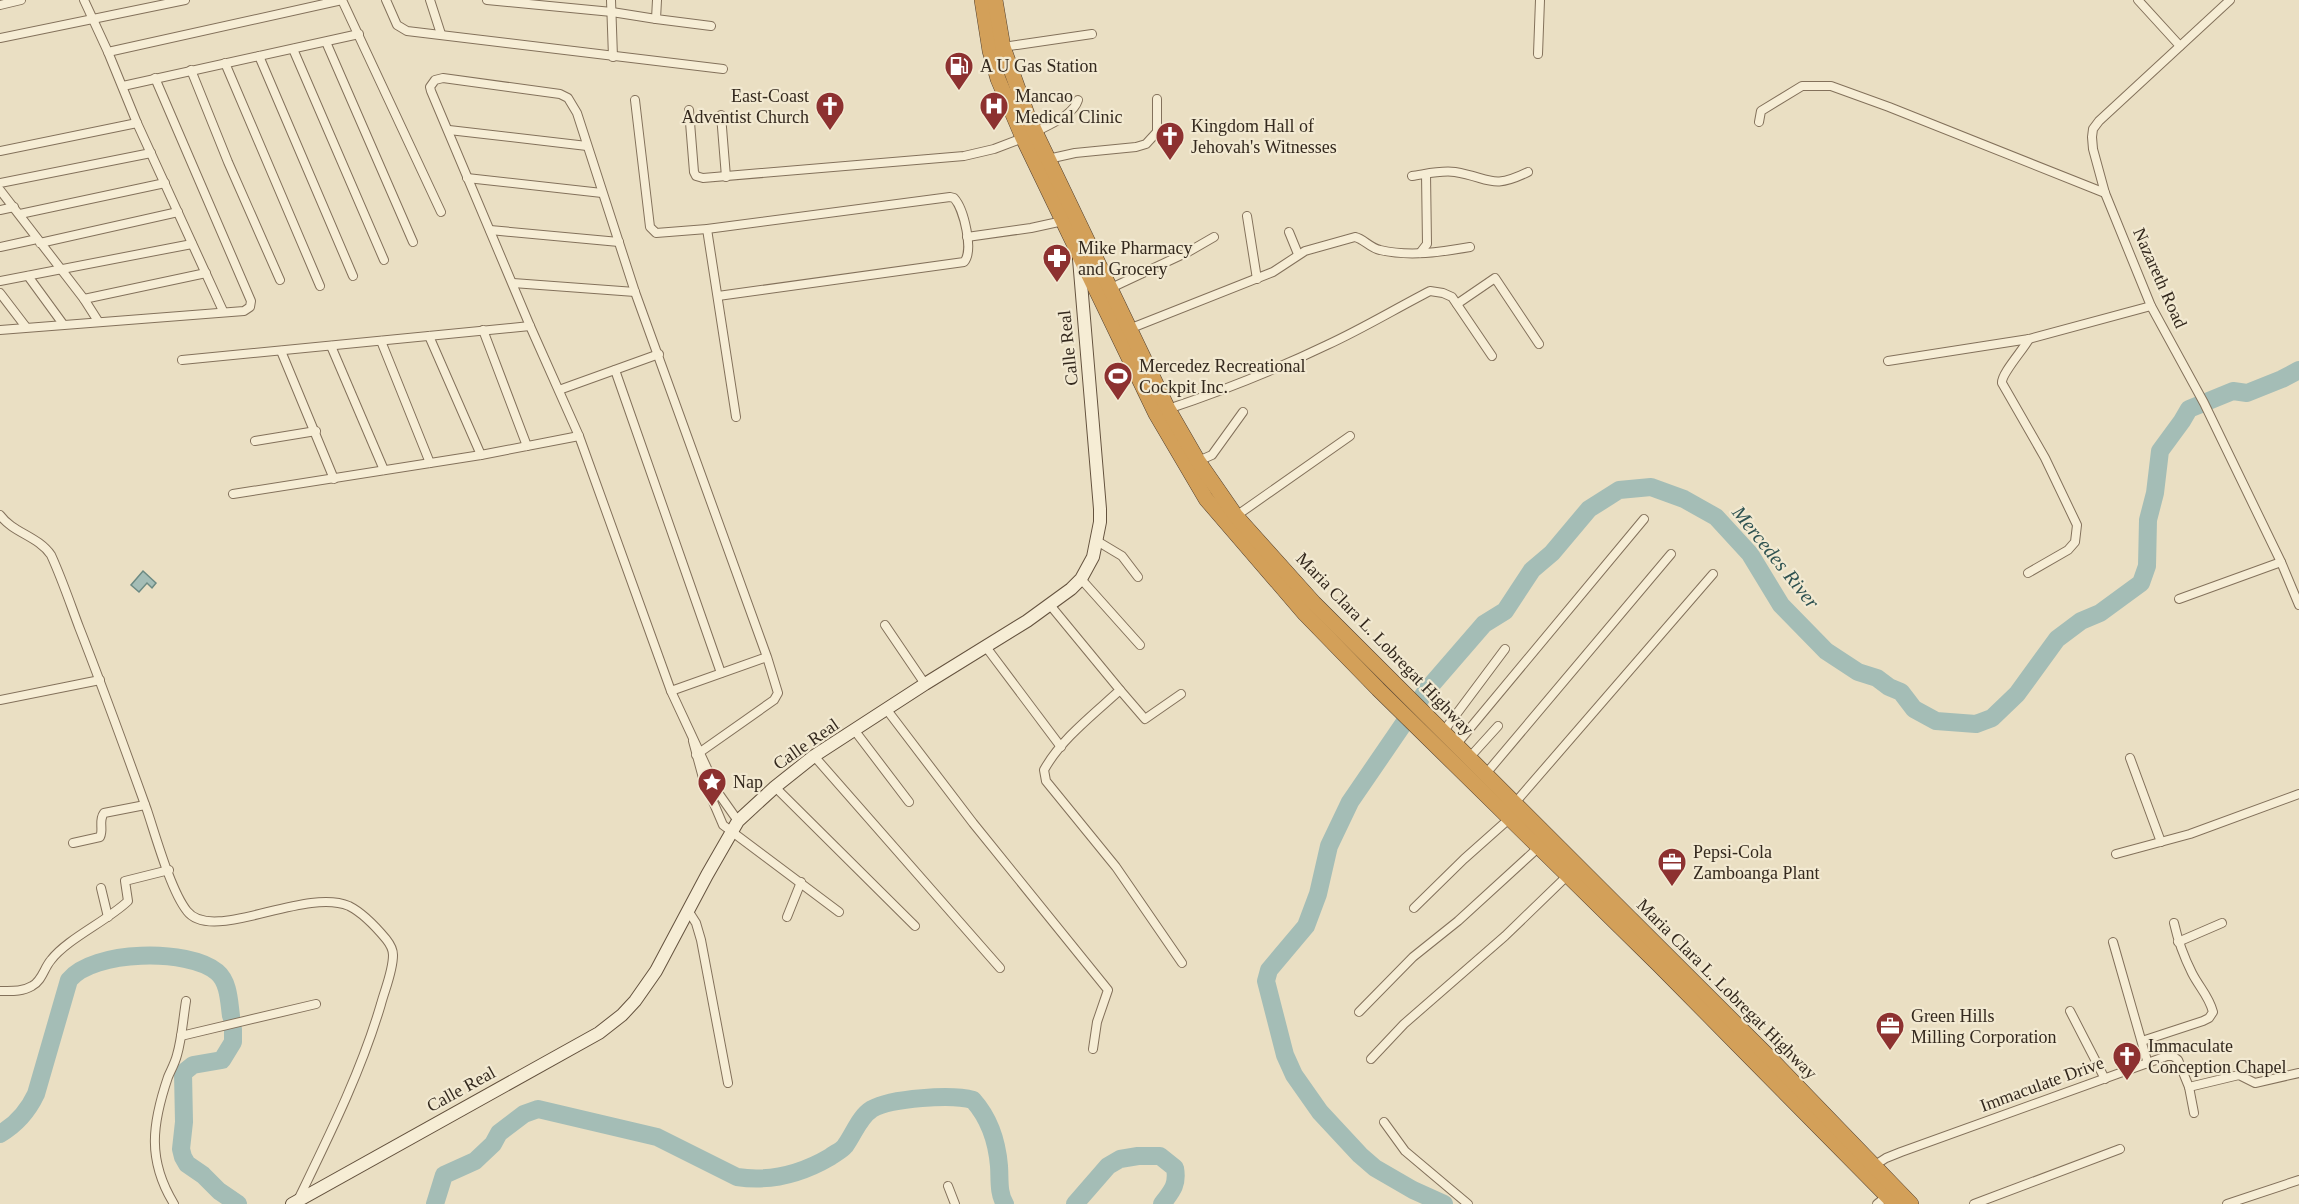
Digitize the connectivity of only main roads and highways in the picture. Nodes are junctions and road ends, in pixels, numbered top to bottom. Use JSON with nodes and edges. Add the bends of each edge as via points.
{"nodes":[{"id":1,"x":982,"y":0,"type":"edge"},
{"id":2,"x":995,"y":0,"type":"edge"},
{"id":3,"x":1029,"y":135,"type":"junction"},
{"id":4,"x":1384,"y":683,"type":"junction"},
{"id":5,"x":1435,"y":732,"type":"junction"},
{"id":6,"x":1480,"y":780,"type":"junction"},
{"id":7,"x":1835,"y":1135,"type":"junction"},
{"id":8,"x":1869,"y":1170,"type":"junction"},
{"id":9,"x":1886,"y":1201,"type":"edge"},
{"id":10,"x":1911,"y":1204,"type":"edge"}],
"edges":[{"from":1,"to":3,"type":"highway","name":"Maria Clara L. Lobregat Highway","via":[[998,79]]},
{"from":2,"to":3,"type":"highway","name":"Maria Clara L. Lobregat Highway","via":[[1003,47]]},
{"from":3,"to":4,"type":"highway","name":"Maria Clara L. Lobregat Highway","via":[[1048,159],[1168,409],[1198,461],[1236,516]]},
{"from":3,"to":4,"type":"highway","name":"Maria Clara L. Lobregat Highway","via":[[1079,256],[1156,414],[1206,499],[1305,614]]},
{"from":4,"to":5,"type":"highway","name":"Maria Clara L. Lobregat Highway"},
{"from":5,"to":6,"type":"highway","name":"Maria Clara L. Lobregat Highway"},
{"from":5,"to":6,"type":"highway","name":"Maria Clara L. Lobregat Highway","via":[[1469,758]]},
{"from":6,"to":7,"type":"highway","name":"Maria Clara L. Lobregat Highway","via":[[1509,819]]},
{"from":6,"to":7,"type":"highway","name":"Maria Clara L. Lobregat Highway","via":[[1514,804],[1770,1058]]},
{"from":7,"to":8,"type":"highway","name":"Maria Clara L. Lobregat Highway"},
{"from":8,"to":9,"type":"highway","name":"Maria Clara L. Lobregat Highway"},
{"from":8,"to":10,"type":"highway","name":"Maria Clara L. Lobregat Highway"}]}
